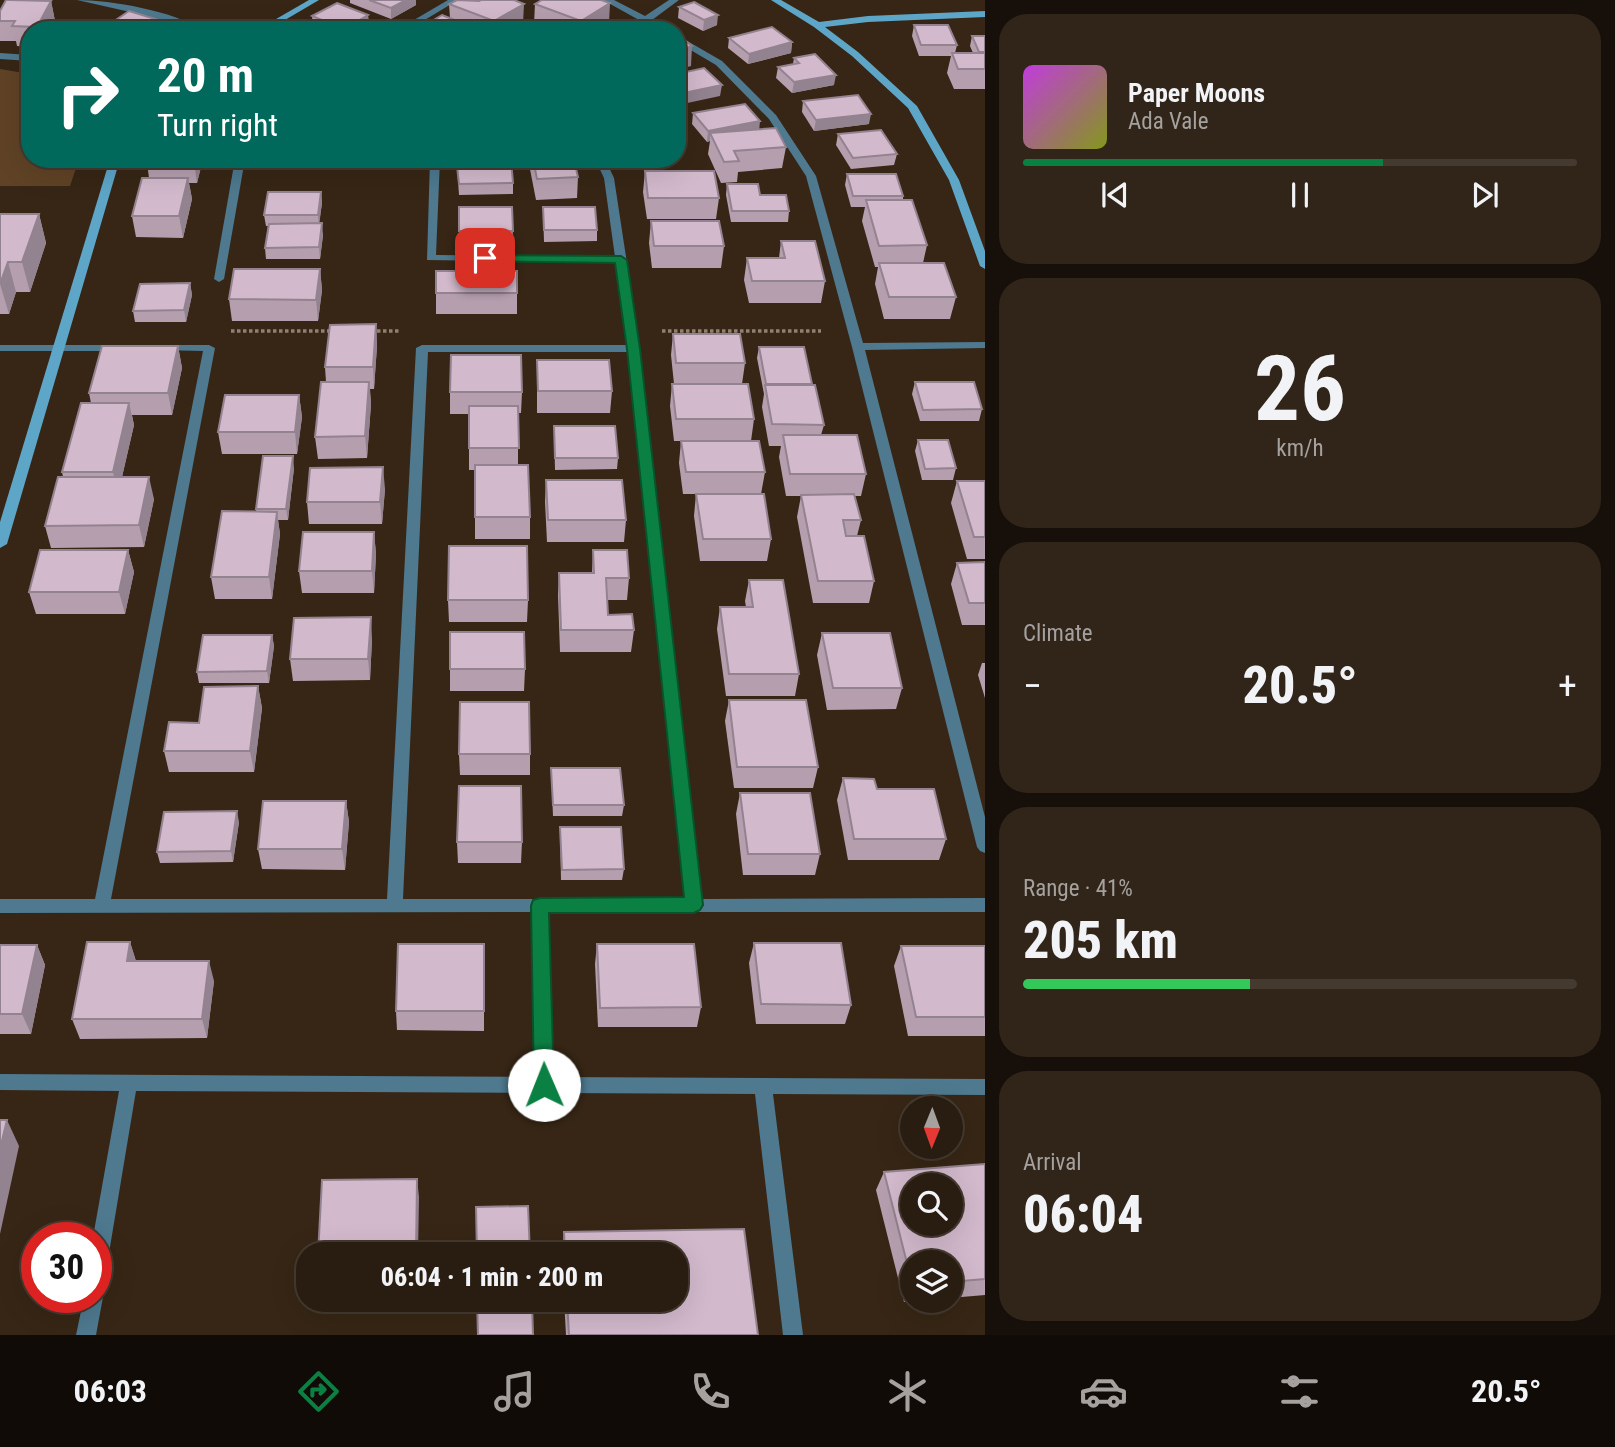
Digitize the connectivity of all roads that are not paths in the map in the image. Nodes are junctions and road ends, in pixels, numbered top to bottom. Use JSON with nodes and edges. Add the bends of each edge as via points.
{"nodes":[{"id":1,"x":81,"y":0,"type":"edge"},
{"id":2,"x":316,"y":0,"type":"edge"},
{"id":3,"x":454,"y":0,"type":"edge"},
{"id":4,"x":607,"y":0,"type":"edge"},
{"id":5,"x":675,"y":0,"type":"edge"},
{"id":6,"x":775,"y":0,"type":"edge"},
{"id":7,"x":985,"y":14,"type":"edge"},
{"id":8,"x":647,"y":19,"type":"junction"},
{"id":9,"x":176,"y":21,"type":"edge"},
{"id":10,"x":278,"y":21,"type":"edge"},
{"id":11,"x":417,"y":21,"type":"edge"},
{"id":12,"x":644,"y":21,"type":"edge"},
{"id":13,"x":650,"y":21,"type":"edge"},
{"id":14,"x":817,"y":25,"type":"junction"},
{"id":15,"x":686,"y":43,"type":"edge"},
{"id":16,"x":0,"y":56,"type":"edge"},
{"id":17,"x":21,"y":57,"type":"edge"},
{"id":18,"x":112,"y":168,"type":"edge"},
{"id":19,"x":238,"y":168,"type":"edge"},
{"id":20,"x":435,"y":168,"type":"edge"},
{"id":21,"x":604,"y":168,"type":"edge"},
{"id":22,"x":621,"y":260,"type":"junction"},
{"id":23,"x":985,"y":266,"type":"edge"},
{"id":24,"x":219,"y":279,"type":"dead end"},
{"id":25,"x":985,"y":345,"type":"edge"},
{"id":26,"x":858,"y":347,"type":"junction"},
{"id":27,"x":0,"y":348,"type":"edge"},
{"id":28,"x":58,"y":348,"type":"junction"},
{"id":29,"x":127,"y":348,"type":"edge"},
{"id":30,"x":154,"y":348,"type":"edge"},
{"id":31,"x":634,"y":349,"type":"junction"},
{"id":32,"x":0,"y":544,"type":"edge"},
{"id":33,"x":985,"y":847,"type":"edge"},
{"id":34,"x":694,"y":905,"type":"junction"},
{"id":35,"x":985,"y":905,"type":"edge"},
{"id":36,"x":0,"y":906,"type":"edge"},
{"id":37,"x":102,"y":906,"type":"junction"},
{"id":38,"x":395,"y":906,"type":"junction"},
{"id":39,"x":540,"y":906,"type":"junction"},
{"id":40,"x":0,"y":1082,"type":"edge"},
{"id":41,"x":129,"y":1083,"type":"junction"},
{"id":42,"x":544,"y":1085,"type":"junction"},
{"id":43,"x":763,"y":1086,"type":"junction"},
{"id":44,"x":985,"y":1087,"type":"edge"},
{"id":45,"x":105,"y":1222,"type":"edge"},
{"id":46,"x":90,"y":1313,"type":"edge"},
{"id":47,"x":86,"y":1335,"type":"edge"},
{"id":48,"x":793,"y":1335,"type":"edge"}],
"edges":[{"from":1,"to":9,"type":"street"},
{"from":2,"to":10,"type":"street"},
{"from":3,"to":11,"type":"street"},
{"from":4,"to":8,"type":"street"},
{"from":5,"to":8,"type":"street"},
{"from":6,"to":14,"type":"street"},
{"from":7,"to":14,"type":"street"},
{"from":8,"to":12,"type":"street"},
{"from":8,"to":13,"type":"street"},
{"from":14,"to":23,"type":"street","via":[[912,106],[954,180]]},
{"from":15,"to":26,"type":"street","via":[[719,63],[773,117],[811,176]]},
{"from":16,"to":17,"type":"street"},
{"from":18,"to":28,"type":"street"},
{"from":19,"to":24,"type":"street"},
{"from":20,"to":22,"type":"street","via":[[431,258]]},
{"from":21,"to":22,"type":"street"},
{"from":22,"to":31,"type":"street"},
{"from":25,"to":26,"type":"street"},
{"from":26,"to":33,"type":"street"},
{"from":27,"to":28,"type":"street"},
{"from":28,"to":29,"type":"street"},
{"from":28,"to":32,"type":"street"},
{"from":30,"to":37,"type":"street","via":[[209,348]]},
{"from":31,"to":34,"type":"street"},
{"from":31,"to":38,"type":"street","via":[[422,348]]},
{"from":34,"to":35,"type":"street"},
{"from":34,"to":39,"type":"street"},
{"from":36,"to":37,"type":"street"},
{"from":37,"to":38,"type":"street"},
{"from":38,"to":39,"type":"street"},
{"from":39,"to":42,"type":"street"},
{"from":40,"to":41,"type":"street"},
{"from":41,"to":42,"type":"street"},
{"from":41,"to":45,"type":"street"},
{"from":42,"to":43,"type":"street"},
{"from":43,"to":44,"type":"street"},
{"from":43,"to":48,"type":"street"},
{"from":46,"to":47,"type":"street"}]}
